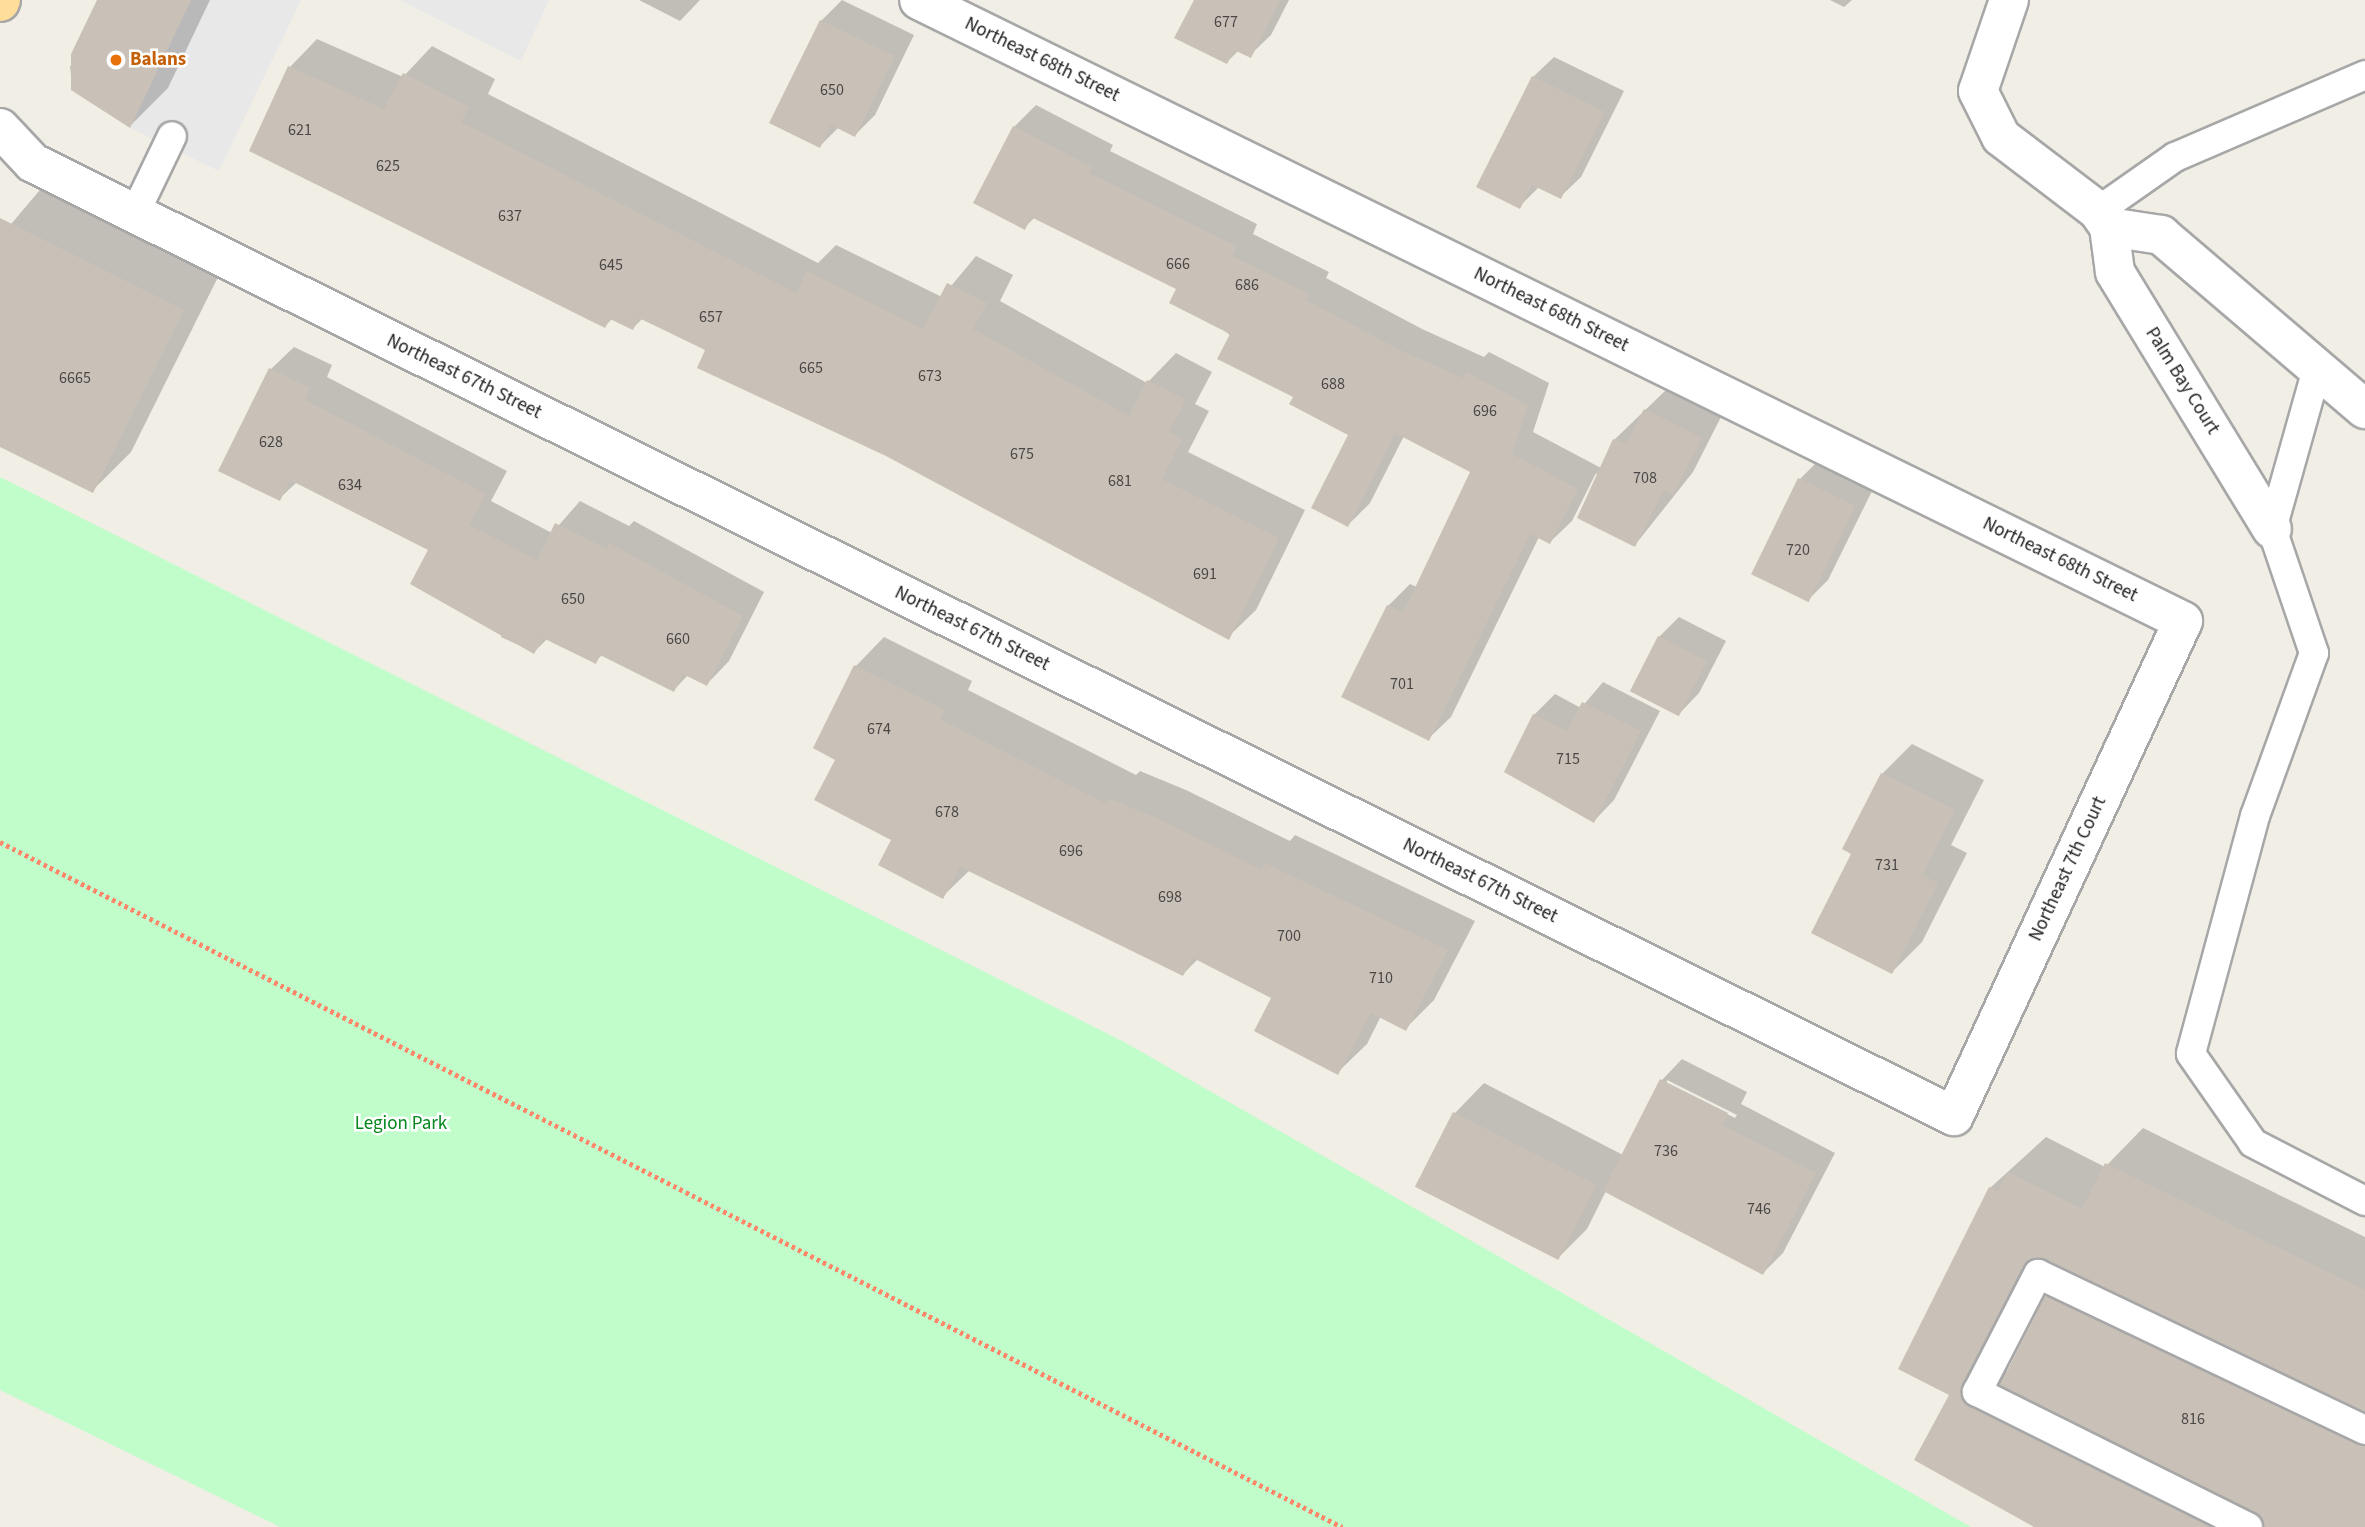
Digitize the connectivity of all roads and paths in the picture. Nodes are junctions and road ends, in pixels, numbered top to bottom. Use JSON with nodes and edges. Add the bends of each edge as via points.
{"nodes":[{"id":1,"x":919,"y":0,"type":"edge"},
{"id":2,"x":2009,"y":0,"type":"edge"},
{"id":3,"x":2365,"y":75,"type":"edge"},
{"id":4,"x":0,"y":128,"type":"edge"},
{"id":5,"x":172,"y":136,"type":"dead end"},
{"id":6,"x":135,"y":213,"type":"junction"},
{"id":7,"x":2103,"y":219,"type":"junction"},
{"id":8,"x":2317,"y":369,"type":"junction"},
{"id":9,"x":2365,"y":409,"type":"edge"},
{"id":10,"x":2272,"y":528,"type":"junction"},
{"id":11,"x":2183,"y":621,"type":"joint"},
{"id":12,"x":0,"y":842,"type":"edge"},
{"id":13,"x":1954,"y":1116,"type":"joint"},
{"id":14,"x":2360,"y":1193,"type":"edge"},
{"id":15,"x":2365,"y":1430,"type":"edge"},
{"id":16,"x":1342,"y":1527,"type":"edge"},
{"id":17,"x":2248,"y":1527,"type":"edge"}],
"edges":[{"from":1,"to":11,"type":"street","name":"Northeast 68th Street"},
{"from":2,"to":7,"type":"street","via":[[1978,91],[2001,137]]},
{"from":3,"to":7,"type":"lane","via":[[2175,157]]},
{"from":4,"to":6,"type":"street","name":"Northeast 67th Street","via":[[33,163]]},
{"from":5,"to":6,"type":"lane"},
{"from":6,"to":13,"type":"street","name":"Northeast 67th Street"},
{"from":7,"to":8,"type":"street","via":[[2161,235]]},
{"from":7,"to":10,"type":"street","name":"Palm Bay Court","via":[[2115,272]]},
{"from":8,"to":9,"type":"street"},
{"from":8,"to":10,"type":"lane"},
{"from":10,"to":14,"type":"lane","via":[[2314,653],[2255,816],[2191,1054],[2253,1143]]},
{"from":11,"to":13,"type":"street","name":"Northeast 7th Court"},
{"from":12,"to":16,"type":"path"},
{"from":15,"to":17,"type":"lane","via":[[2038,1274],[1978,1392]]}]}
